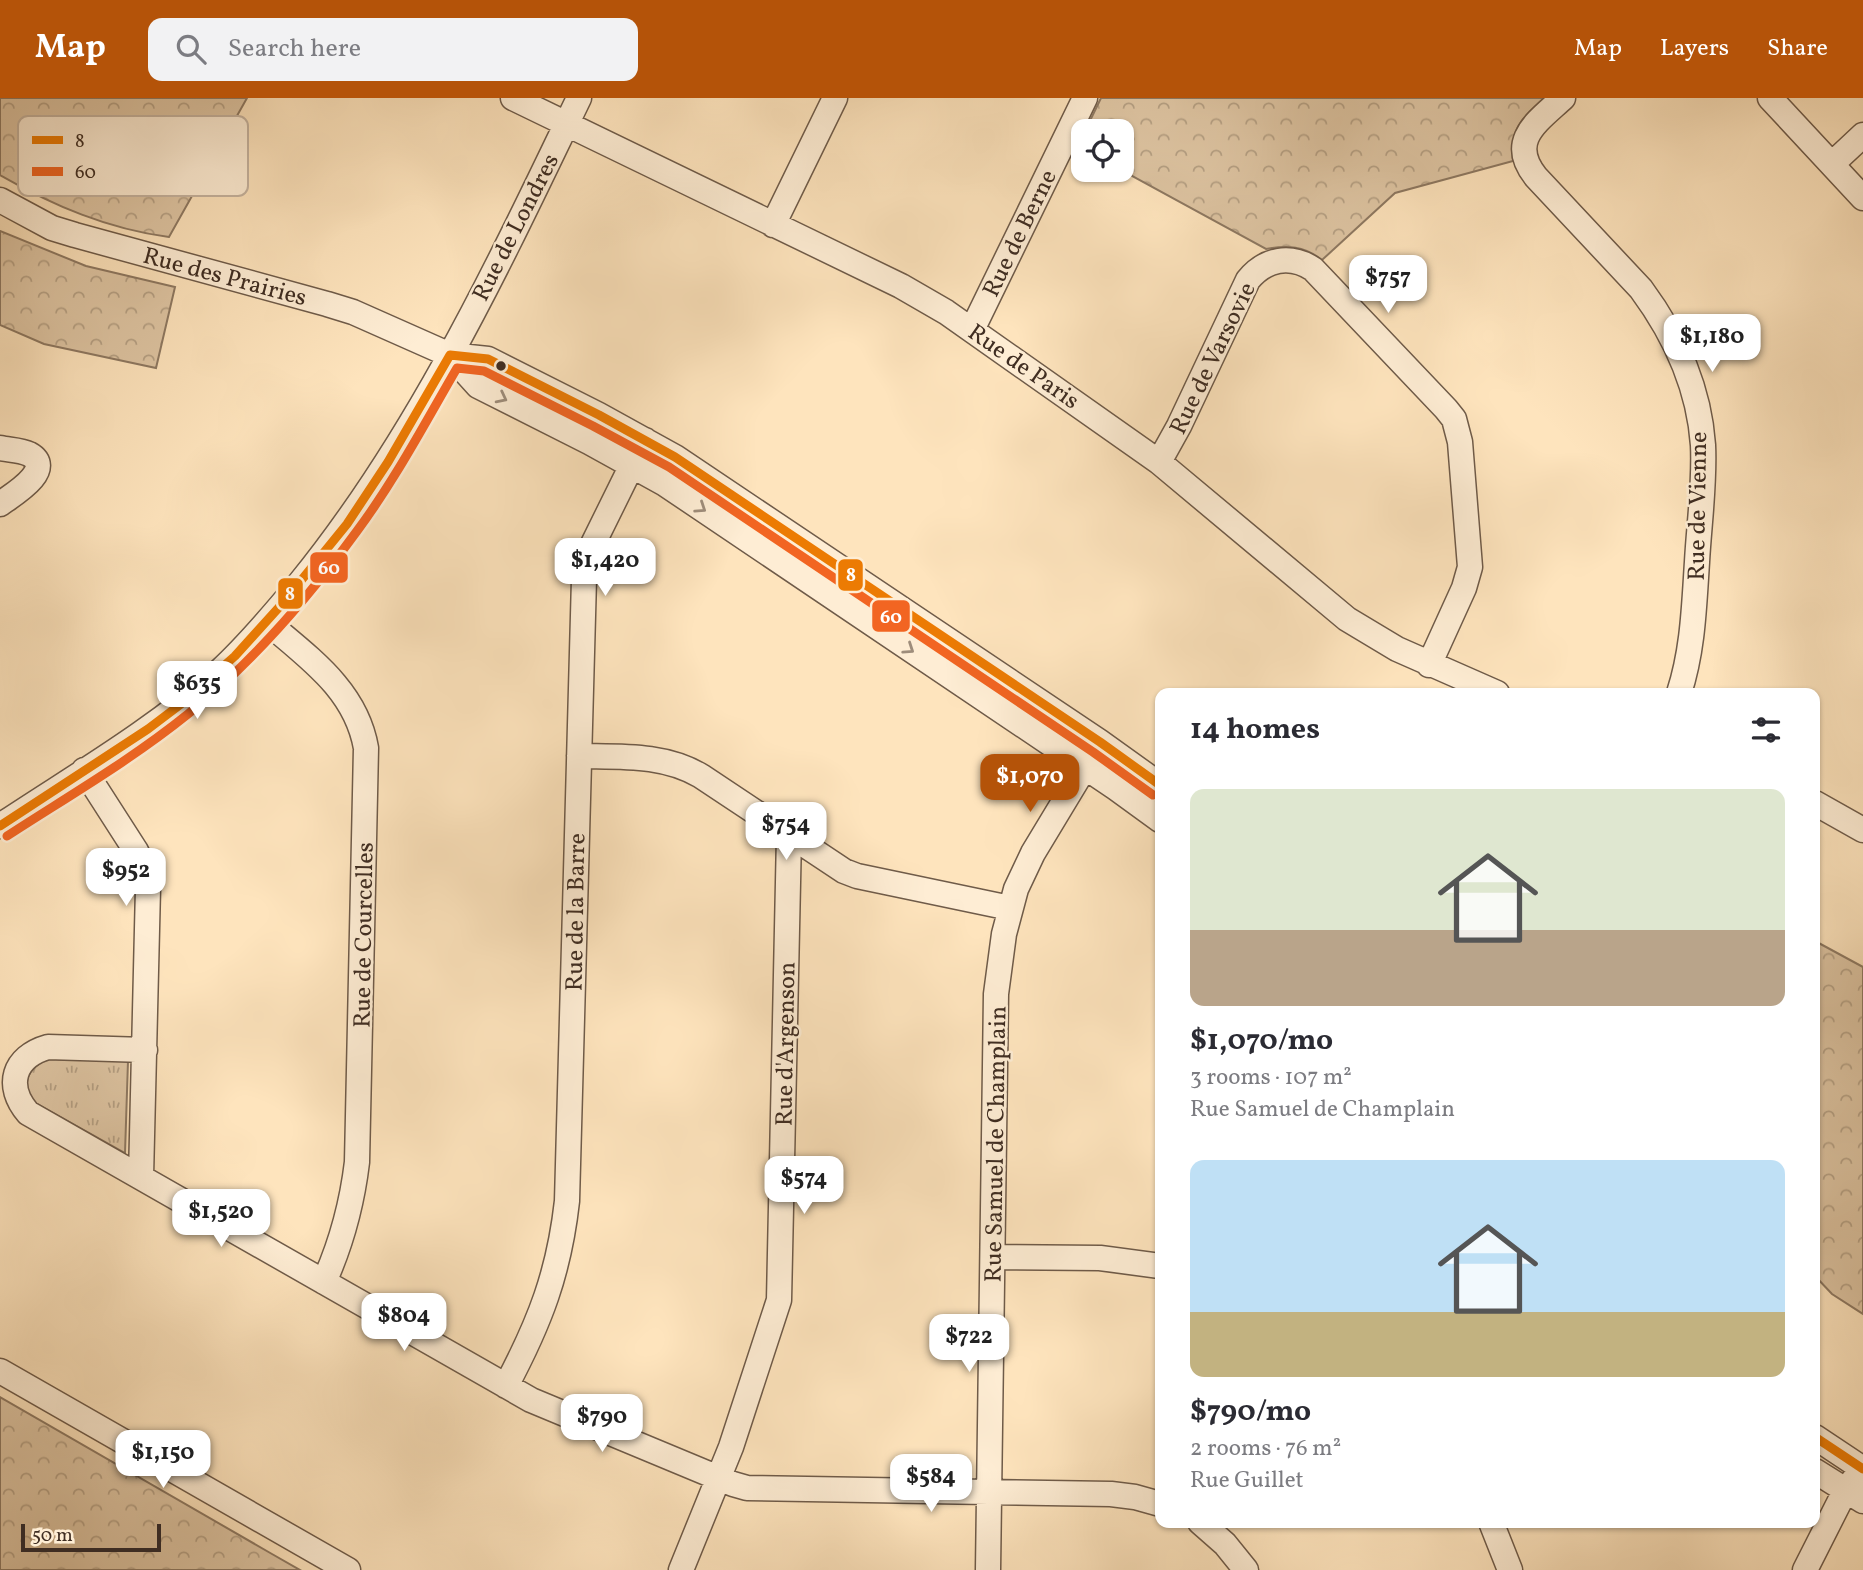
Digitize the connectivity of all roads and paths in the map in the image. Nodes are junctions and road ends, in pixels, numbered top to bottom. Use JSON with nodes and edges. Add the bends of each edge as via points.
{"nodes":[{"id":1,"x":513,"y":98,"type":"edge"},
{"id":2,"x":579,"y":98,"type":"edge"},
{"id":3,"x":835,"y":98,"type":"edge"},
{"id":4,"x":1085,"y":98,"type":"edge"},
{"id":5,"x":1563,"y":98,"type":"edge"},
{"id":6,"x":1770,"y":98,"type":"edge"},
{"id":7,"x":567,"y":124,"type":"junction"},
{"id":8,"x":1863,"y":135,"type":"edge"},
{"id":9,"x":1832,"y":164,"type":"junction"},
{"id":10,"x":1863,"y":198,"type":"edge"},
{"id":11,"x":0,"y":200,"type":"edge"},
{"id":12,"x":773,"y":225,"type":"junction"},
{"id":13,"x":972,"y":330,"type":"junction"},
{"id":14,"x":450,"y":355,"type":"junction"},
{"id":15,"x":645,"y":440,"type":"junction"},
{"id":16,"x":0,"y":448,"type":"edge"},
{"id":17,"x":1159,"y":462,"type":"junction"},
{"id":18,"x":630,"y":464,"type":"junction"},
{"id":19,"x":0,"y":504,"type":"edge"},
{"id":20,"x":267,"y":622,"type":"junction"},
{"id":21,"x":1429,"y":664,"type":"junction"},
{"id":22,"x":1485,"y":688,"type":"edge"},
{"id":23,"x":1680,"y":688,"type":"edge"},
{"id":24,"x":1100,"y":742,"type":"junction"},
{"id":25,"x":579,"y":756,"type":"junction"},
{"id":26,"x":1084,"y":766,"type":"junction"},
{"id":27,"x":84,"y":770,"type":"junction"},
{"id":28,"x":1155,"y":781,"type":"edge"},
{"id":29,"x":1820,"y":806,"type":"edge"},
{"id":30,"x":1155,"y":817,"type":"edge"},
{"id":31,"x":0,"y":825,"type":"edge"},
{"id":32,"x":1863,"y":830,"type":"edge"},
{"id":33,"x":789,"y":836,"type":"junction"},
{"id":34,"x":1010,"y":908,"type":"junction"},
{"id":35,"x":145,"y":1050,"type":"junction"},
{"id":36,"x":141,"y":1177,"type":"junction"},
{"id":37,"x":994,"y":1257,"type":"junction"},
{"id":38,"x":1155,"y":1265,"type":"edge"},
{"id":39,"x":324,"y":1282,"type":"junction"},
{"id":40,"x":0,"y":1371,"type":"edge"},
{"id":41,"x":506,"y":1386,"type":"junction"},
{"id":42,"x":1820,"y":1440,"type":"edge"},
{"id":43,"x":1862,"y":1469,"type":"edge"},
{"id":44,"x":1820,"y":1474,"type":"edge"},
{"id":45,"x":719,"y":1479,"type":"junction"},
{"id":46,"x":990,"y":1492,"type":"junction"},
{"id":47,"x":1854,"y":1496,"type":"edge"},
{"id":48,"x":1155,"y":1503,"type":"edge"},
{"id":49,"x":1207,"y":1528,"type":"edge"},
{"id":50,"x":1493,"y":1528,"type":"edge"},
{"id":51,"x":348,"y":1570,"type":"edge"},
{"id":52,"x":681,"y":1570,"type":"edge"},
{"id":53,"x":988,"y":1570,"type":"edge"},
{"id":54,"x":1247,"y":1570,"type":"edge"},
{"id":55,"x":1510,"y":1570,"type":"edge"},
{"id":56,"x":1805,"y":1570,"type":"edge"}],
"edges":[{"from":1,"to":7,"type":"street","name":"Rue de Paris"},
{"from":2,"to":7,"type":"street","name":"Rue de Londres"},
{"from":3,"to":12,"type":"street"},
{"from":4,"to":13,"type":"street","name":"Rue de Berne"},
{"from":5,"to":23,"type":"street","name":"Rue de Vienne","via":[[1526,137],[1523,151],[1527,164],[1653,306],[1682,357],[1698,412],[1703,462],[1693,624]]},
{"from":6,"to":9,"type":"street"},
{"from":7,"to":12,"type":"street","name":"Rue de Paris"},
{"from":7,"to":14,"type":"street","name":"Rue de Londres"},
{"from":8,"to":9,"type":"street"},
{"from":9,"to":10,"type":"street"},
{"from":11,"to":14,"type":"street","name":"Rue des Prairies","via":[[75,236],[354,312]]},
{"from":12,"to":13,"type":"street","name":"Rue de Paris","via":[[901,286]]},
{"from":13,"to":17,"type":"street","name":"Rue de Paris"},
{"from":14,"to":15,"type":"street","name":"Rue des Prairies","via":[[488,359]]},
{"from":14,"to":18,"type":"street","name":"Rue des Prairies","one_way":true,"via":[[478,386]]},
{"from":14,"to":20,"type":"street","name":"Rue de Londres","via":[[361,502]]},
{"from":15,"to":18,"type":"street","name":"Rue de la Barre"},
{"from":15,"to":24,"type":"street","name":"Rue des Prairies"},
{"from":16,"to":19,"type":"street","via":[[32,457],[37,471]]},
{"from":17,"to":21,"type":"street","name":"Rue de Paris","via":[[1347,620]]},
{"from":17,"to":21,"type":"street","name":"Rue de Varsovie","via":[[1248,281],[1261,267],[1278,261],[1296,261],[1313,269],[1446,409],[1458,430],[1470,567]]},
{"from":18,"to":25,"type":"street","name":"Rue de la Barre","via":[[593,544],[584,579]]},
{"from":18,"to":26,"type":"street","name":"Rue des Prairies","one_way":true},
{"from":20,"to":27,"type":"street","name":"Rue de Londres","via":[[181,704]]},
{"from":20,"to":39,"type":"street","name":"Rue de Courcelles","via":[[337,685],[354,708],[366,748],[357,1161],[342,1237]]},
{"from":21,"to":22,"type":"street","name":"Rue de Paris"},
{"from":24,"to":26,"type":"street","name":"Rue Samuel de Champlain"},
{"from":24,"to":28,"type":"street","name":"Rue des Prairies"},
{"from":25,"to":33,"type":"street","via":[[678,764]]},
{"from":25,"to":41,"type":"street","name":"Rue de la Barre","via":[[568,1200],[551,1288]]},
{"from":26,"to":30,"type":"street","name":"Rue des Prairies"},
{"from":26,"to":34,"type":"street","name":"Rue Samuel de Champlain","via":[[1026,865]]},
{"from":27,"to":31,"type":"street","name":"Rue de Londres"},
{"from":27,"to":35,"type":"street","via":[[146,874]]},
{"from":29,"to":32,"type":"street"},
{"from":33,"to":34,"type":"street","via":[[857,876]]},
{"from":33,"to":45,"type":"street","name":"Rue d'Argenson","via":[[779,1300]]},
{"from":34,"to":37,"type":"street","name":"Rue Samuel de Champlain","via":[[996,994]]},
{"from":35,"to":36,"type":"street"},
{"from":35,"to":36,"type":"street","via":[[48,1046],[26,1057],[15,1078],[15,1091],[28,1113]]},
{"from":36,"to":39,"type":"street"},
{"from":37,"to":38,"type":"street","via":[[1100,1258]]},
{"from":37,"to":46,"type":"street","name":"Rue Samuel de Champlain"},
{"from":39,"to":41,"type":"street"},
{"from":40,"to":51,"type":"street"},
{"from":41,"to":45,"type":"street"},
{"from":42,"to":43,"type":"street"},
{"from":43,"to":47,"type":"street"},
{"from":44,"to":47,"type":"street"},
{"from":45,"to":46,"type":"street","via":[[747,1488]]},
{"from":45,"to":52,"type":"street","name":"Rue d'Argenson"},
{"from":46,"to":48,"type":"street","via":[[1111,1494]]},
{"from":46,"to":53,"type":"street","name":"Rue Samuel de Champlain"},
{"from":47,"to":56,"type":"street"},
{"from":49,"to":54,"type":"street"},
{"from":50,"to":55,"type":"street"}]}
